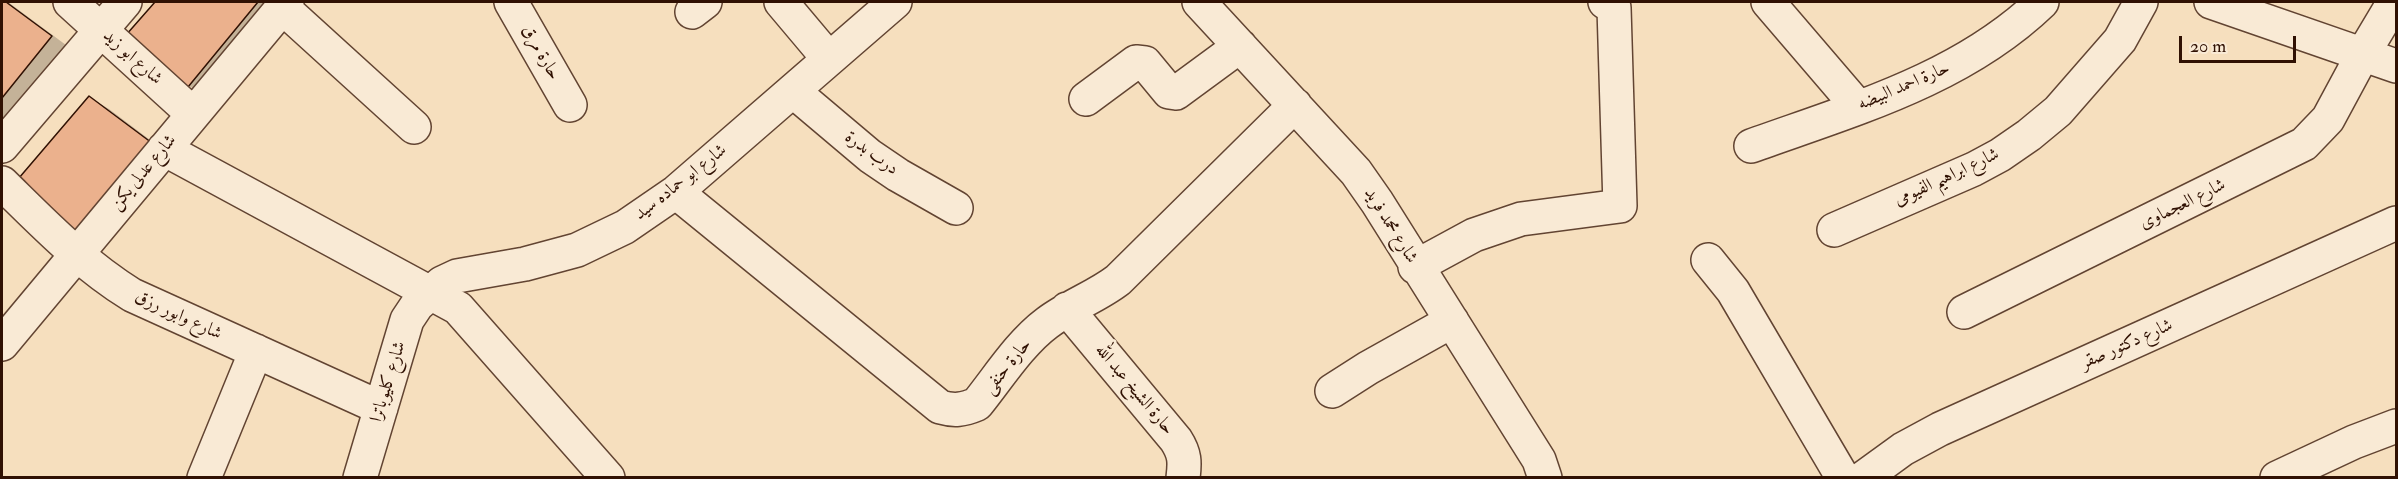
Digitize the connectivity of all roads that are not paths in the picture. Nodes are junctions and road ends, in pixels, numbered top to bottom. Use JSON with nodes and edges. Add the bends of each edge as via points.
{"nodes":[{"id":1,"x":70,"y":2,"type":"edge"},
{"id":2,"x":125,"y":2,"type":"edge"},
{"id":3,"x":511,"y":2,"type":"edge"},
{"id":4,"x":781,"y":2,"type":"edge"},
{"id":5,"x":895,"y":2,"type":"edge"},
{"id":6,"x":1199,"y":2,"type":"edge"},
{"id":7,"x":1605,"y":2,"type":"edge"},
{"id":8,"x":1768,"y":2,"type":"edge"},
{"id":9,"x":2042,"y":2,"type":"edge"},
{"id":10,"x":2141,"y":2,"type":"edge"},
{"id":11,"x":2394,"y":2,"type":"edge"},
{"id":12,"x":285,"y":4,"type":"edge"},
{"id":13,"x":2233,"y":5,"type":"edge"},
{"id":14,"x":101,"y":30,"type":"junction"},
{"id":15,"x":1240,"y":46,"type":"junction"},
{"id":16,"x":2363,"y":54,"type":"junction"},
{"id":17,"x":829,"y":59,"type":"junction"},
{"id":18,"x":2397,"y":66,"type":"edge"},
{"id":19,"x":793,"y":91,"type":"junction"},
{"id":20,"x":1086,"y":99,"type":"dead end"},
{"id":21,"x":570,"y":105,"type":"dead end"},
{"id":22,"x":1295,"y":105,"type":"junction"},
{"id":23,"x":1858,"y":107,"type":"junction"},
{"id":24,"x":193,"y":114,"type":"junction"},
{"id":25,"x":414,"y":127,"type":"dead end"},
{"id":26,"x":2,"y":146,"type":"edge"},
{"id":27,"x":1751,"y":146,"type":"dead end"},
{"id":28,"x":164,"y":149,"type":"junction"},
{"id":29,"x":2,"y":183,"type":"edge"},
{"id":30,"x":676,"y":192,"type":"junction"},
{"id":31,"x":956,"y":208,"type":"dead end"},
{"id":32,"x":2397,"y":223,"type":"edge"},
{"id":33,"x":1834,"y":230,"type":"dead end"},
{"id":34,"x":75,"y":255,"type":"junction"},
{"id":35,"x":1708,"y":260,"type":"dead end"},
{"id":36,"x":1415,"y":267,"type":"junction"},
{"id":37,"x":428,"y":292,"type":"junction"},
{"id":38,"x":1067,"y":309,"type":"junction"},
{"id":39,"x":1964,"y":312,"type":"dead end"},
{"id":40,"x":1452,"y":321,"type":"junction"},
{"id":41,"x":2,"y":344,"type":"edge"},
{"id":42,"x":256,"y":351,"type":"junction"},
{"id":43,"x":1332,"y":392,"type":"dead end"},
{"id":44,"x":381,"y":408,"type":"junction"},
{"id":45,"x":2397,"y":426,"type":"edge"},
{"id":46,"x":204,"y":477,"type":"edge"},
{"id":47,"x":360,"y":477,"type":"edge"},
{"id":48,"x":608,"y":477,"type":"edge"},
{"id":49,"x":1183,"y":477,"type":"edge"},
{"id":50,"x":1545,"y":477,"type":"edge"},
{"id":51,"x":1843,"y":477,"type":"edge"},
{"id":52,"x":1863,"y":477,"type":"edge"},
{"id":53,"x":2277,"y":477,"type":"edge"}],
"edges":[{"from":1,"to":14,"type":"street","name":"شارع ابو زيد"},
{"from":2,"to":14,"type":"street"},
{"from":3,"to":21,"type":"street","name":"حارة مرق"},
{"from":4,"to":17,"type":"street"},
{"from":5,"to":17,"type":"street","name":"شارع ابو حماده سيد"},
{"from":6,"to":15,"type":"street","name":"شارع محمد فريد"},
{"from":7,"to":36,"type":"street","via":[[1614,8],[1620,206],[1521,219],[1474,235]]},
{"from":8,"to":23,"type":"street"},
{"from":9,"to":23,"type":"street","name":"حارة احمد البيضه","via":[[1964,62]]},
{"from":10,"to":33,"type":"street","name":"شارع ابراهيم الفيومى","via":[[2113,48],[2058,111],[2029,135],[1974,169]]},
{"from":11,"to":16,"type":"street","name":"شارع العجماوى"},
{"from":12,"to":24,"type":"street","name":"شارع عدلى يكن"},
{"from":12,"to":25,"type":"street"},
{"from":13,"to":16,"type":"street"},
{"from":14,"to":24,"type":"street","name":"شارع ابو زيد"},
{"from":14,"to":26,"type":"street"},
{"from":15,"to":20,"type":"street","via":[[1176,93],[1169,92],[1140,61]]},
{"from":15,"to":22,"type":"street","name":"شارع محمد فريد"},
{"from":16,"to":18,"type":"street"},
{"from":16,"to":39,"type":"street","name":"شارع العجماوى","via":[[2328,119],[2304,144]]},
{"from":17,"to":19,"type":"street","name":"شارع ابو حماده سيد"},
{"from":19,"to":30,"type":"street","name":"شارع ابو حماده سيد"},
{"from":19,"to":31,"type":"street","name":"درب بدرة","via":[[870,156]]},
{"from":22,"to":36,"type":"street","name":"شارع محمد فريد","via":[[1356,172]]},
{"from":22,"to":38,"type":"street","name":"حارة حنفى","via":[[1118,280]]},
{"from":23,"to":27,"type":"street","name":"حارة احمد البيضه"},
{"from":24,"to":28,"type":"street","name":"شارع عدلى يكن"},
{"from":28,"to":34,"type":"street","name":"شارع عدلى يكن"},
{"from":28,"to":37,"type":"street"},
{"from":29,"to":34,"type":"street","name":"شارع وابور رزق"},
{"from":30,"to":37,"type":"street","name":"شارع ابو حماده سيد","via":[[625,227],[577,250],[457,276]]},
{"from":30,"to":38,"type":"street","name":"حارة حنفى","via":[[946,409],[965,409],[977,404],[1034,334]]},
{"from":32,"to":52,"type":"street","name":"شارع دكتور صقر","via":[[1940,429]]},
{"from":34,"to":41,"type":"street","name":"شارع عدلى يكن"},
{"from":34,"to":42,"type":"street","name":"شارع وابور رزق","via":[[132,295]]},
{"from":35,"to":51,"type":"street","via":[[1733,291]]},
{"from":36,"to":40,"type":"street","name":"شارع محمد فريد"},
{"from":37,"to":44,"type":"street","name":"شارع كليوباترا","via":[[408,320]]},
{"from":37,"to":48,"type":"street","via":[[458,308]]},
{"from":38,"to":49,"type":"street","name":"حارة الشيخ عبد الله","via":[[1183,450]]},
{"from":40,"to":43,"type":"street"},
{"from":40,"to":50,"type":"street","name":"شارع محمد فريد","via":[[1539,460]]},
{"from":42,"to":44,"type":"street","name":"شارع وابور رزق"},
{"from":42,"to":46,"type":"street"},
{"from":44,"to":47,"type":"street","name":"شارع كليوباترا"},
{"from":45,"to":53,"type":"street"}]}
